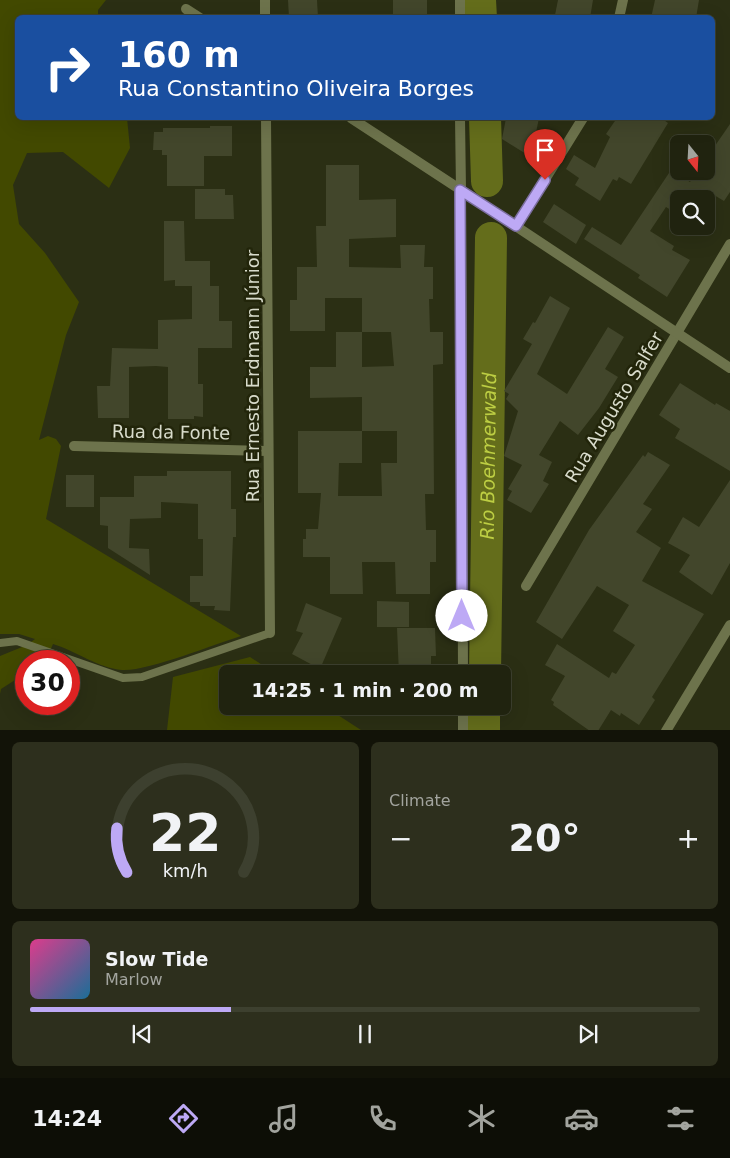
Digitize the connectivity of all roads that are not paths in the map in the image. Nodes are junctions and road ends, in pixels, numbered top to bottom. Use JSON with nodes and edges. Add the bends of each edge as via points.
{"nodes":[{"id":1,"x":264,"y":0,"type":"edge"},
{"id":2,"x":460,"y":0,"type":"edge"},
{"id":3,"x":623,"y":0,"type":"edge"},
{"id":4,"x":186,"y":9,"type":"dead end"},
{"id":5,"x":195,"y":15,"type":"edge"},
{"id":6,"x":265,"y":15,"type":"edge"},
{"id":7,"x":460,"y":15,"type":"edge"},
{"id":8,"x":620,"y":15,"type":"edge"},
{"id":9,"x":266,"y":120,"type":"edge"},
{"id":10,"x":354,"y":120,"type":"edge"},
{"id":11,"x":460,"y":120,"type":"edge"},
{"id":12,"x":582,"y":120,"type":"edge"},
{"id":13,"x":460,"y":190,"type":"junction"},
{"id":14,"x":516,"y":226,"type":"junction"},
{"id":15,"x":730,"y":244,"type":"edge"},
{"id":16,"x":677,"y":333,"type":"junction"},
{"id":17,"x":730,"y":368,"type":"edge"},
{"id":18,"x":74,"y":446,"type":"dead end"},
{"id":19,"x":268,"y":451,"type":"junction"},
{"id":20,"x":526,"y":586,"type":"dead end"},
{"id":21,"x":730,"y":625,"type":"edge"},
{"id":22,"x":270,"y":633,"type":"joint"},
{"id":23,"x":0,"y":642,"type":"edge"},
{"id":24,"x":463,"y":665,"type":"edge"},
{"id":25,"x":463,"y":715,"type":"edge"},
{"id":26,"x":463,"y":730,"type":"edge"},
{"id":27,"x":666,"y":730,"type":"edge"}],
"edges":[{"from":1,"to":6,"type":"street"},
{"from":2,"to":7,"type":"street"},
{"from":3,"to":8,"type":"street"},
{"from":4,"to":5,"type":"street"},
{"from":9,"to":19,"type":"street","name":"Rua Ernesto Erdmann Júnior"},
{"from":10,"to":13,"type":"street"},
{"from":11,"to":13,"type":"street"},
{"from":12,"to":14,"type":"street"},
{"from":13,"to":14,"type":"street"},
{"from":13,"to":24,"type":"street"},
{"from":14,"to":16,"type":"street"},
{"from":15,"to":16,"type":"street","name":"Rua Augusto Salfer"},
{"from":16,"to":17,"type":"street"},
{"from":16,"to":20,"type":"street","name":"Rua Augusto Salfer"},
{"from":18,"to":19,"type":"street","name":"Rua da Fonte"},
{"from":19,"to":22,"type":"street","name":"Rua Ernesto Erdmann Júnior"},
{"from":21,"to":27,"type":"street"},
{"from":22,"to":23,"type":"lane","via":[[132,679],[17,641]]},
{"from":25,"to":26,"type":"street"}]}
